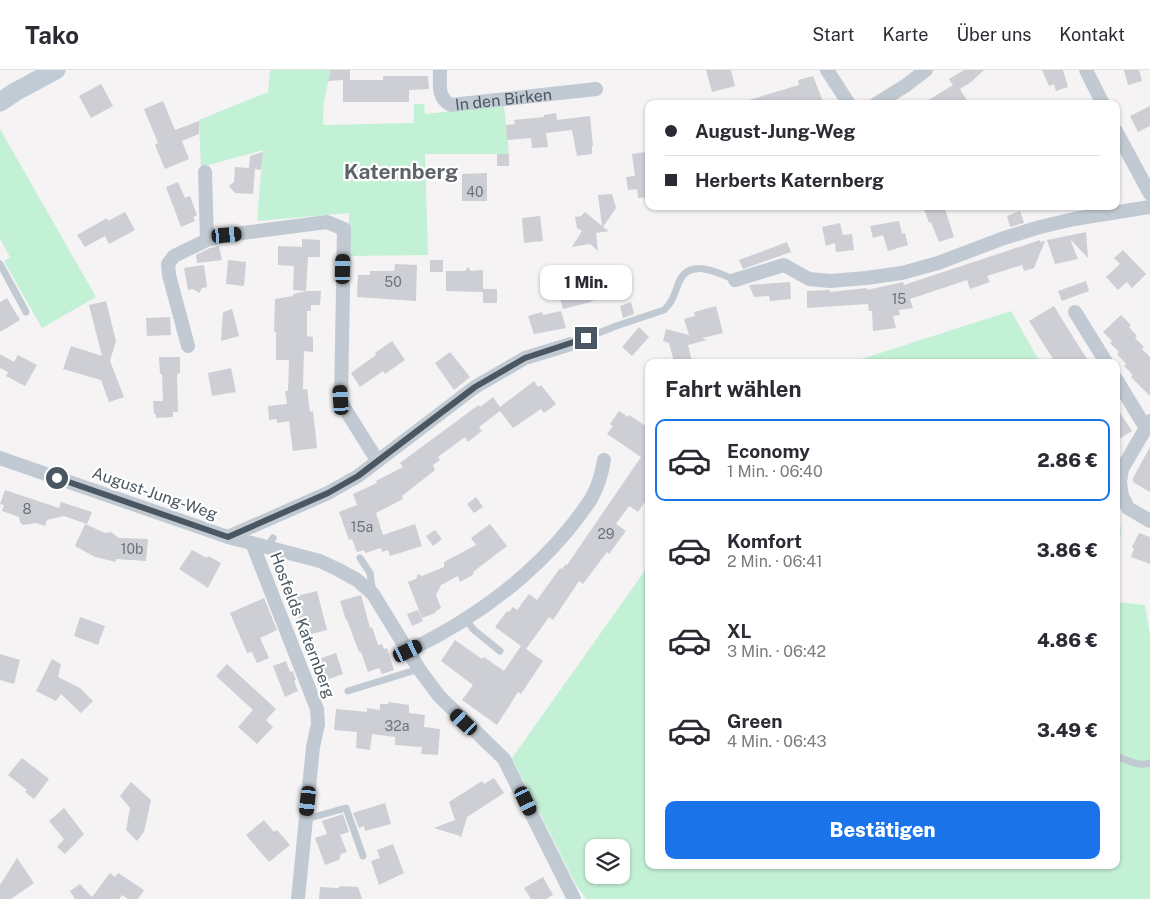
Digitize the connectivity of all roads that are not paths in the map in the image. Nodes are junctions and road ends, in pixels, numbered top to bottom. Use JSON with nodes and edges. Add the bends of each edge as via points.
{"nodes":[{"id":1,"x":56,"y":70,"type":"edge"},
{"id":2,"x":440,"y":70,"type":"edge"},
{"id":3,"x":827,"y":70,"type":"edge"},
{"id":4,"x":926,"y":70,"type":"edge"},
{"id":5,"x":1086,"y":70,"type":"edge"},
{"id":6,"x":596,"y":89,"type":"dead end"},
{"id":7,"x":846,"y":100,"type":"edge"},
{"id":8,"x":882,"y":100,"type":"edge"},
{"id":9,"x":1101,"y":100,"type":"edge"},
{"id":10,"x":0,"y":102,"type":"edge"},
{"id":11,"x":1120,"y":138,"type":"edge"},
{"id":12,"x":205,"y":172,"type":"dead end"},
{"id":13,"x":1150,"y":194,"type":"edge"},
{"id":14,"x":1150,"y":207,"type":"edge"},
{"id":15,"x":207,"y":240,"type":"junction"},
{"id":16,"x":0,"y":264,"type":"edge"},
{"id":17,"x":736,"y":280,"type":"joint"},
{"id":18,"x":26,"y":312,"type":"dead end"},
{"id":19,"x":1075,"y":312,"type":"dead end"},
{"id":20,"x":571,"y":344,"type":"joint"},
{"id":21,"x":188,"y":346,"type":"dead end"},
{"id":22,"x":1104,"y":359,"type":"edge"},
{"id":23,"x":1120,"y":385,"type":"edge"},
{"id":24,"x":1148,"y":424,"type":"edge"},
{"id":25,"x":0,"y":458,"type":"edge"},
{"id":26,"x":377,"y":460,"type":"junction"},
{"id":27,"x":604,"y":460,"type":"dead end"},
{"id":28,"x":1150,"y":521,"type":"edge"},
{"id":29,"x":228,"y":537,"type":"junction"},
{"id":30,"x":252,"y":543,"type":"junction"},
{"id":31,"x":360,"y":558,"type":"dead end"},
{"id":32,"x":372,"y":594,"type":"junction"},
{"id":33,"x":466,"y":620,"type":"junction"},
{"id":34,"x":408,"y":651,"type":"junction"},
{"id":35,"x":500,"y":651,"type":"dead end"},
{"id":36,"x":419,"y":670,"type":"junction"},
{"id":37,"x":348,"y":691,"type":"dead end"},
{"id":38,"x":1120,"y":757,"type":"edge"},
{"id":39,"x":1150,"y":763,"type":"edge"},
{"id":40,"x":306,"y":819,"type":"junction"},
{"id":41,"x":363,"y":856,"type":"dead end"},
{"id":42,"x":298,"y":899,"type":"edge"},
{"id":43,"x":574,"y":899,"type":"edge"}],
"edges":[{"from":1,"to":10,"type":"street"},
{"from":2,"to":6,"type":"street","name":"In den Birken","via":[[441,97],[451,105]]},
{"from":3,"to":7,"type":"street"},
{"from":4,"to":8,"type":"street"},
{"from":5,"to":9,"type":"street"},
{"from":11,"to":13,"type":"street"},
{"from":12,"to":15,"type":"street"},
{"from":14,"to":17,"type":"street","via":[[1040,227],[902,273],[830,281],[809,279],[784,265]]},
{"from":15,"to":21,"type":"street","via":[[174,256],[168,264]]},
{"from":15,"to":26,"type":"street","via":[[327,222],[344,230],[341,400]]},
{"from":16,"to":18,"type":"lane"},
{"from":17,"to":20,"type":"lane","via":[[692,268],[680,280],[673,299],[664,310]]},
{"from":19,"to":22,"type":"street"},
{"from":20,"to":26,"type":"street","via":[[525,358],[475,387]]},
{"from":23,"to":24,"type":"street"},
{"from":24,"to":28,"type":"street","via":[[1122,469],[1120,482],[1128,508]]},
{"from":25,"to":29,"type":"street","name":"August-Jung-Weg"},
{"from":26,"to":29,"type":"street","via":[[358,476],[328,493]]},
{"from":27,"to":33,"type":"street","via":[[596,492],[558,542],[524,576]]},
{"from":29,"to":30,"type":"street","name":"August-Jung-Weg"},
{"from":30,"to":32,"type":"street","name":"August-Jung-Weg","via":[[270,543],[329,565],[348,574]]},
{"from":30,"to":40,"type":"street","name":"Hosfelds Katernberg","via":[[317,709]]},
{"from":31,"to":32,"type":"lane","via":[[370,573]]},
{"from":32,"to":34,"type":"street","name":"August-Jung-Weg"},
{"from":33,"to":34,"type":"street"},
{"from":33,"to":35,"type":"lane"},
{"from":34,"to":36,"type":"street","name":"August-Jung-Weg"},
{"from":36,"to":37,"type":"lane"},
{"from":36,"to":43,"type":"street","name":"August-Jung-Weg","via":[[450,709],[504,759]]},
{"from":38,"to":39,"type":"lane","via":[[1136,763]]},
{"from":40,"to":41,"type":"lane","via":[[346,808]]},
{"from":40,"to":42,"type":"street","name":"Hosfelds Katernberg"}]}
